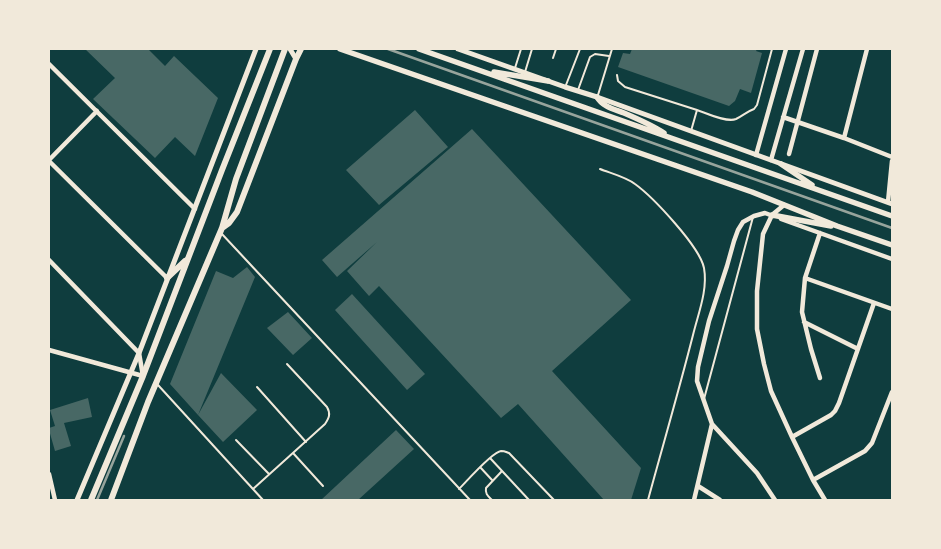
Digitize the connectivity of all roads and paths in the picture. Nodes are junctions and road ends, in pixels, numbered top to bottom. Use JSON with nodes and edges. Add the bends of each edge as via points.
{"nodes":[{"id":1,"x":256,"y":49,"type":"edge"},
{"id":2,"x":270,"y":49,"type":"edge"},
{"id":3,"x":285,"y":49,"type":"edge"},
{"id":4,"x":290,"y":49,"type":"edge"},
{"id":5,"x":301,"y":49,"type":"edge"},
{"id":6,"x":340,"y":49,"type":"edge"},
{"id":7,"x":419,"y":49,"type":"edge"},
{"id":8,"x":458,"y":49,"type":"edge"},
{"id":9,"x":521,"y":49,"type":"edge"},
{"id":10,"x":532,"y":49,"type":"edge"},
{"id":11,"x":556,"y":49,"type":"edge"},
{"id":12,"x":580,"y":49,"type":"edge"},
{"id":13,"x":612,"y":49,"type":"edge"},
{"id":14,"x":772,"y":49,"type":"edge"},
{"id":15,"x":786,"y":49,"type":"edge"},
{"id":16,"x":803,"y":49,"type":"edge"},
{"id":17,"x":817,"y":49,"type":"edge"},
{"id":18,"x":867,"y":49,"type":"edge"},
{"id":19,"x":609,"y":56,"type":"junction"},
{"id":20,"x":296,"y":58,"type":"junction"},
{"id":21,"x":553,"y":58,"type":"dead end"},
{"id":22,"x":49,"y":64,"type":"edge"},
{"id":23,"x":478,"y":69,"type":"junction"},
{"id":24,"x":515,"y":69,"type":"junction"},
{"id":25,"x":525,"y":72,"type":"junction"},
{"id":26,"x":617,"y":75,"type":"dead end"},
{"id":27,"x":548,"y":81,"type":"junction"},
{"id":28,"x":565,"y":87,"type":"junction"},
{"id":29,"x":577,"y":91,"type":"junction"},
{"id":30,"x":597,"y":97,"type":"junction"},
{"id":31,"x":97,"y":110,"type":"junction"},
{"id":32,"x":697,"y":110,"type":"junction"},
{"id":33,"x":783,"y":117,"type":"junction"},
{"id":34,"x":798,"y":122,"type":"junction"},
{"id":35,"x":691,"y":131,"type":"junction"},
{"id":36,"x":670,"y":138,"type":"junction"},
{"id":37,"x":844,"y":138,"type":"junction"},
{"id":38,"x":789,"y":154,"type":"dead end"},
{"id":39,"x":756,"y":155,"type":"junction"},
{"id":40,"x":892,"y":157,"type":"edge"},
{"id":41,"x":49,"y":160,"type":"edge"},
{"id":42,"x":771,"y":160,"type":"junction"},
{"id":43,"x":892,"y":161,"type":"edge"},
{"id":44,"x":781,"y":164,"type":"junction"},
{"id":45,"x":600,"y":169,"type":"dead end"},
{"id":46,"x":820,"y":190,"type":"junction"},
{"id":47,"x":890,"y":203,"type":"edge"},
{"id":48,"x":784,"y":205,"type":"junction"},
{"id":49,"x":195,"y":209,"type":"junction"},
{"id":50,"x":772,"y":215,"type":"junction"},
{"id":51,"x":754,"y":216,"type":"junction"},
{"id":52,"x":892,"y":216,"type":"edge"},
{"id":53,"x":838,"y":226,"type":"junction"},
{"id":54,"x":221,"y":230,"type":"junction"},
{"id":55,"x":820,"y":233,"type":"junction"},
{"id":56,"x":892,"y":245,"type":"edge"},
{"id":57,"x":188,"y":258,"type":"junction"},
{"id":58,"x":892,"y":258,"type":"edge"},
{"id":59,"x":49,"y":260,"type":"edge"},
{"id":60,"x":167,"y":278,"type":"junction"},
{"id":61,"x":805,"y":278,"type":"junction"},
{"id":62,"x":874,"y":303,"type":"junction"},
{"id":63,"x":892,"y":308,"type":"edge"},
{"id":64,"x":804,"y":322,"type":"junction"},
{"id":65,"x":858,"y":349,"type":"junction"},
{"id":66,"x":49,"y":350,"type":"edge"},
{"id":67,"x":139,"y":353,"type":"junction"},
{"id":68,"x":287,"y":364,"type":"dead end"},
{"id":69,"x":131,"y":372,"type":"junction"},
{"id":70,"x":143,"y":376,"type":"junction"},
{"id":71,"x":820,"y":378,"type":"dead end"},
{"id":72,"x":156,"y":383,"type":"junction"},
{"id":73,"x":257,"y":387,"type":"dead end"},
{"id":74,"x":892,"y":392,"type":"edge"},
{"id":75,"x":704,"y":401,"type":"junction"},
{"id":76,"x":712,"y":424,"type":"junction"},
{"id":77,"x":792,"y":437,"type":"junction"},
{"id":78,"x":236,"y":440,"type":"dead end"},
{"id":79,"x":306,"y":442,"type":"junction"},
{"id":80,"x":293,"y":453,"type":"junction"},
{"id":81,"x":490,"y":458,"type":"junction"},
{"id":82,"x":480,"y":467,"type":"junction"},
{"id":83,"x":502,"y":471,"type":"junction"},
{"id":84,"x":49,"y":474,"type":"edge"},
{"id":85,"x":269,"y":474,"type":"junction"},
{"id":86,"x":813,"y":480,"type":"junction"},
{"id":87,"x":493,"y":481,"type":"junction"},
{"id":88,"x":323,"y":486,"type":"dead end"},
{"id":89,"x":698,"y":486,"type":"junction"},
{"id":90,"x":253,"y":489,"type":"junction"},
{"id":91,"x":459,"y":489,"type":"junction"},
{"id":92,"x":55,"y":500,"type":"edge"},
{"id":93,"x":77,"y":500,"type":"edge"},
{"id":94,"x":91,"y":500,"type":"edge"},
{"id":95,"x":111,"y":500,"type":"edge"},
{"id":96,"x":263,"y":500,"type":"edge"},
{"id":97,"x":470,"y":500,"type":"edge"},
{"id":98,"x":492,"y":500,"type":"edge"},
{"id":99,"x":529,"y":500,"type":"edge"},
{"id":100,"x":554,"y":500,"type":"edge"},
{"id":101,"x":648,"y":500,"type":"edge"},
{"id":102,"x":694,"y":500,"type":"edge"},
{"id":103,"x":720,"y":500,"type":"edge"},
{"id":104,"x":775,"y":500,"type":"edge"},
{"id":105,"x":826,"y":500,"type":"edge"}],
"edges":[{"from":1,"to":49,"type":"street"},
{"from":2,"to":57,"type":"main road"},
{"from":3,"to":54,"type":"main road","via":[[236,180]]},
{"from":4,"to":20,"type":"street"},
{"from":5,"to":20,"type":"main road"},
{"from":6,"to":48,"type":"main road"},
{"from":7,"to":23,"type":"main road"},
{"from":8,"to":24,"type":"street"},
{"from":9,"to":24,"type":"lane"},
{"from":10,"to":25,"type":"lane"},
{"from":11,"to":21,"type":"lane"},
{"from":12,"to":28,"type":"lane"},
{"from":13,"to":19,"type":"lane"},
{"from":14,"to":32,"type":"lane","via":[[754,109],[728,121]]},
{"from":15,"to":39,"type":"street"},
{"from":16,"to":33,"type":"street"},
{"from":17,"to":34,"type":"street"},
{"from":18,"to":37,"type":"street"},
{"from":19,"to":29,"type":"lane","via":[[595,54],[590,58]]},
{"from":19,"to":30,"type":"lane"},
{"from":20,"to":54,"type":"main road","via":[[237,212]]},
{"from":22,"to":31,"type":"street"},
{"from":23,"to":27,"type":"main road"},
{"from":23,"to":36,"type":"main road"},
{"from":24,"to":25,"type":"street"},
{"from":25,"to":27,"type":"street"},
{"from":26,"to":32,"type":"lane","via":[[625,87]]},
{"from":27,"to":28,"type":"street"},
{"from":28,"to":29,"type":"street"},
{"from":29,"to":30,"type":"street"},
{"from":30,"to":35,"type":"street"},
{"from":30,"to":36,"type":"main road","via":[[603,104],[656,128]]},
{"from":31,"to":41,"type":"street"},
{"from":31,"to":49,"type":"street"},
{"from":32,"to":35,"type":"lane"},
{"from":33,"to":34,"type":"street"},
{"from":33,"to":42,"type":"street"},
{"from":34,"to":37,"type":"street"},
{"from":34,"to":38,"type":"street"},
{"from":35,"to":39,"type":"street"},
{"from":36,"to":46,"type":"main road"},
{"from":37,"to":40,"type":"street"},
{"from":39,"to":42,"type":"street"},
{"from":41,"to":60,"type":"street"},
{"from":42,"to":44,"type":"street"},
{"from":43,"to":47,"type":"street"},
{"from":44,"to":46,"type":"main road"},
{"from":44,"to":47,"type":"street"},
{"from":45,"to":101,"type":"lane","via":[[634,182],[654,200],[691,242],[704,269],[700,306]]},
{"from":46,"to":52,"type":"main road"},
{"from":48,"to":50,"type":"street"},
{"from":48,"to":53,"type":"main road"},
{"from":49,"to":60,"type":"street"},
{"from":50,"to":51,"type":"street"},
{"from":50,"to":53,"type":"main road"},
{"from":50,"to":55,"type":"street"},
{"from":50,"to":77,"type":"street","via":[[763,234],[757,329],[771,391]]},
{"from":51,"to":75,"type":"lane"},
{"from":51,"to":75,"type":"street","via":[[743,222],[738,230],[709,321],[697,380]]},
{"from":53,"to":56,"type":"main road"},
{"from":54,"to":72,"type":"main road"},
{"from":54,"to":91,"type":"lane"},
{"from":55,"to":58,"type":"street"},
{"from":55,"to":61,"type":"street"},
{"from":57,"to":60,"type":"main road"},
{"from":57,"to":70,"type":"main road"},
{"from":59,"to":67,"type":"street"},
{"from":60,"to":67,"type":"street"},
{"from":61,"to":62,"type":"street"},
{"from":61,"to":64,"type":"street"},
{"from":62,"to":63,"type":"street"},
{"from":62,"to":65,"type":"street"},
{"from":64,"to":65,"type":"street"},
{"from":64,"to":71,"type":"street"},
{"from":65,"to":77,"type":"street","via":[[835,411]]},
{"from":66,"to":69,"type":"street"},
{"from":67,"to":69,"type":"street"},
{"from":67,"to":70,"type":"street"},
{"from":68,"to":79,"type":"lane","via":[[330,412],[325,424]]},
{"from":69,"to":70,"type":"street"},
{"from":69,"to":93,"type":"street"},
{"from":70,"to":94,"type":"main road"},
{"from":72,"to":90,"type":"lane"},
{"from":72,"to":95,"type":"main road"},
{"from":73,"to":79,"type":"lane"},
{"from":74,"to":86,"type":"street","via":[[872,443],[865,451]]},
{"from":75,"to":76,"type":"street"},
{"from":76,"to":89,"type":"street"},
{"from":76,"to":104,"type":"street","via":[[756,473]]},
{"from":77,"to":86,"type":"street"},
{"from":78,"to":85,"type":"lane"},
{"from":79,"to":80,"type":"lane"},
{"from":80,"to":85,"type":"lane"},
{"from":80,"to":88,"type":"lane"},
{"from":81,"to":82,"type":"lane"},
{"from":81,"to":83,"type":"lane"},
{"from":81,"to":100,"type":"lane","via":[[498,452],[509,453]]},
{"from":82,"to":87,"type":"lane"},
{"from":82,"to":91,"type":"lane"},
{"from":83,"to":87,"type":"lane"},
{"from":83,"to":99,"type":"lane"},
{"from":84,"to":92,"type":"street"},
{"from":85,"to":90,"type":"lane"},
{"from":86,"to":105,"type":"street"},
{"from":87,"to":98,"type":"lane","via":[[485,491]]},
{"from":89,"to":102,"type":"street"},
{"from":89,"to":103,"type":"street"},
{"from":90,"to":96,"type":"lane"},
{"from":91,"to":97,"type":"lane"}]}
